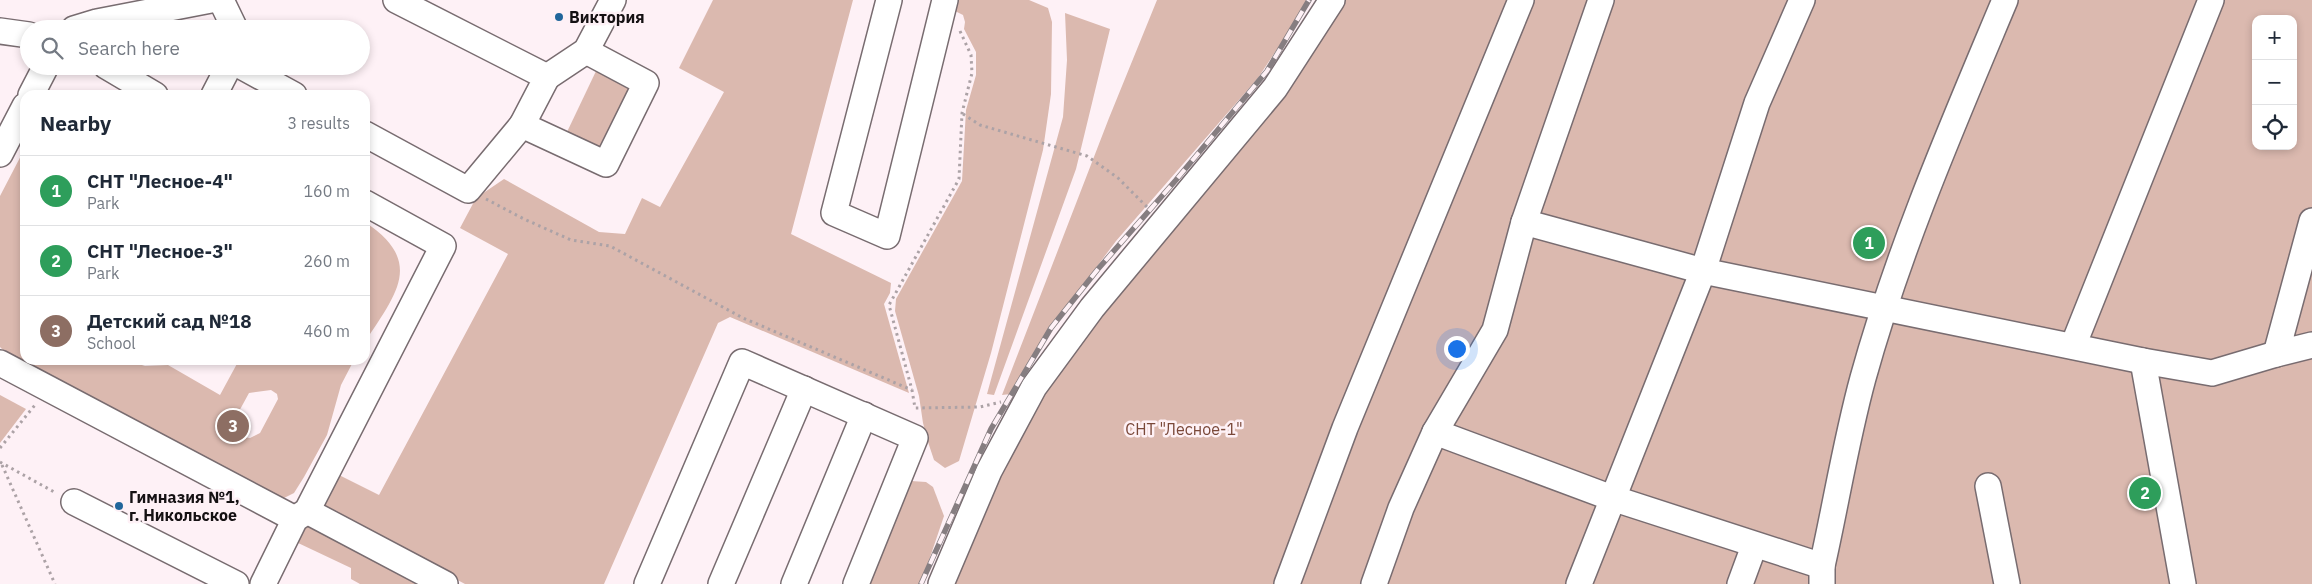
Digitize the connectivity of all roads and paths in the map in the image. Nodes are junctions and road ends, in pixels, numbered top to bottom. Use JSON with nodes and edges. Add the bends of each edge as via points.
{"nodes":[{"id":1,"x":108,"y":0,"type":"edge"},
{"id":2,"x":211,"y":0,"type":"edge"},
{"id":3,"x":221,"y":0,"type":"edge"},
{"id":4,"x":396,"y":0,"type":"edge"},
{"id":5,"x":613,"y":0,"type":"edge"},
{"id":6,"x":889,"y":0,"type":"edge"},
{"id":7,"x":945,"y":0,"type":"edge"},
{"id":8,"x":1332,"y":0,"type":"edge"},
{"id":9,"x":1521,"y":0,"type":"edge"},
{"id":10,"x":1601,"y":0,"type":"edge"},
{"id":11,"x":1802,"y":0,"type":"edge"},
{"id":12,"x":2005,"y":0,"type":"edge"},
{"id":13,"x":2211,"y":0,"type":"edge"},
{"id":14,"x":91,"y":20,"type":"edge"},
{"id":15,"x":115,"y":20,"type":"edge"},
{"id":16,"x":231,"y":20,"type":"edge"},
{"id":17,"x":0,"y":31,"type":"edge"},
{"id":18,"x":20,"y":34,"type":"edge"},
{"id":19,"x":586,"y":51,"type":"junction"},
{"id":20,"x":41,"y":75,"type":"edge"},
{"id":21,"x":122,"y":75,"type":"edge"},
{"id":22,"x":224,"y":75,"type":"edge"},
{"id":23,"x":257,"y":75,"type":"edge"},
{"id":24,"x":547,"y":77,"type":"junction"},
{"id":25,"x":34,"y":90,"type":"edge"},
{"id":26,"x":147,"y":90,"type":"edge"},
{"id":27,"x":217,"y":90,"type":"edge"},
{"id":28,"x":285,"y":90,"type":"edge"},
{"id":29,"x":962,"y":113,"type":"junction"},
{"id":30,"x":20,"y":116,"type":"edge"},
{"id":31,"x":522,"y":125,"type":"junction"},
{"id":32,"x":370,"y":137,"type":"edge"},
{"id":33,"x":0,"y":154,"type":"edge"},
{"id":34,"x":468,"y":190,"type":"junction"},
{"id":35,"x":370,"y":206,"type":"edge"},
{"id":36,"x":1168,"y":215,"type":"junction"},
{"id":37,"x":2312,"y":221,"type":"edge"},
{"id":38,"x":1524,"y":222,"type":"junction"},
{"id":39,"x":1703,"y":270,"type":"junction"},
{"id":40,"x":1884,"y":307,"type":"junction"},
{"id":41,"x":2312,"y":345,"type":"edge"},
{"id":42,"x":2073,"y":346,"type":"junction"},
{"id":43,"x":2276,"y":354,"type":"junction"},
{"id":44,"x":2143,"y":361,"type":"junction"},
{"id":45,"x":0,"y":363,"type":"edge"},
{"id":46,"x":1034,"y":387,"type":"junction"},
{"id":47,"x":804,"y":389,"type":"junction"},
{"id":48,"x":912,"y":390,"type":"junction"},
{"id":49,"x":40,"y":398,"type":"dead end"},
{"id":50,"x":864,"y":415,"type":"junction"},
{"id":51,"x":1436,"y":432,"type":"junction"},
{"id":52,"x":0,"y":448,"type":"edge"},
{"id":53,"x":1,"y":464,"type":"edge"},
{"id":54,"x":1988,"y":486,"type":"dead end"},
{"id":55,"x":1612,"y":498,"type":"junction"},
{"id":56,"x":74,"y":502,"type":"joint"},
{"id":57,"x":301,"y":515,"type":"junction"},
{"id":58,"x":1754,"y":546,"type":"junction"},
{"id":59,"x":1822,"y":575,"type":"edge"},
{"id":60,"x":267,"y":582,"type":"edge"},
{"id":61,"x":55,"y":584,"type":"edge"},
{"id":62,"x":236,"y":584,"type":"edge"},
{"id":63,"x":445,"y":584,"type":"edge"},
{"id":64,"x":647,"y":584,"type":"edge"},
{"id":65,"x":721,"y":584,"type":"edge"},
{"id":66,"x":794,"y":584,"type":"edge"},
{"id":67,"x":856,"y":584,"type":"edge"},
{"id":68,"x":941,"y":584,"type":"edge"},
{"id":69,"x":1287,"y":584,"type":"edge"},
{"id":70,"x":1374,"y":584,"type":"edge"},
{"id":71,"x":1580,"y":584,"type":"edge"},
{"id":72,"x":1740,"y":584,"type":"edge"},
{"id":73,"x":2006,"y":584,"type":"edge"},
{"id":74,"x":2184,"y":584,"type":"edge"}],
"edges":[{"from":1,"to":14,"type":"street"},
{"from":2,"to":15,"type":"street"},
{"from":3,"to":16,"type":"street"},
{"from":4,"to":24,"type":"street"},
{"from":5,"to":19,"type":"street"},
{"from":6,"to":7,"type":"street","via":[[834,213],[887,236]]},
{"from":7,"to":29,"type":"path","via":[[971,55],[972,73]]},
{"from":8,"to":36,"type":"street","via":[[1275,88]]},
{"from":9,"to":69,"type":"street","via":[[1345,428]]},
{"from":10,"to":38,"type":"street"},
{"from":11,"to":39,"type":"street","via":[[1756,104]]},
{"from":12,"to":40,"type":"street","via":[[1919,208]]},
{"from":13,"to":42,"type":"street"},
{"from":17,"to":18,"type":"street"},
{"from":19,"to":24,"type":"street"},
{"from":19,"to":31,"type":"street","via":[[646,83],[606,164]]},
{"from":20,"to":25,"type":"street"},
{"from":21,"to":26,"type":"street"},
{"from":22,"to":27,"type":"street"},
{"from":23,"to":28,"type":"street"},
{"from":24,"to":31,"type":"street"},
{"from":29,"to":36,"type":"path","via":[[980,125],[1087,156],[1118,178],[1150,210]]},
{"from":29,"to":48,"type":"path","via":[[959,179],[890,305]]},
{"from":30,"to":33,"type":"street"},
{"from":31,"to":34,"type":"street"},
{"from":32,"to":34,"type":"street"},
{"from":34,"to":48,"type":"path","via":[[571,240],[610,246],[743,318]]},
{"from":35,"to":57,"type":"street","via":[[443,246]]},
{"from":36,"to":46,"type":"street","via":[[1092,308]]},
{"from":37,"to":43,"type":"street"},
{"from":38,"to":39,"type":"street"},
{"from":38,"to":51,"type":"street","via":[[1495,330]]},
{"from":39,"to":40,"type":"street"},
{"from":39,"to":55,"type":"street"},
{"from":40,"to":42,"type":"street"},
{"from":40,"to":59,"type":"street","via":[[1863,380]]},
{"from":41,"to":43,"type":"street"},
{"from":42,"to":44,"type":"street"},
{"from":43,"to":44,"type":"street","via":[[2212,373]]},
{"from":44,"to":74,"type":"street"},
{"from":45,"to":57,"type":"street"},
{"from":46,"to":48,"type":"path","via":[[1008,400],[980,407],[914,408]]},
{"from":46,"to":68,"type":"street","via":[[989,471]]},
{"from":47,"to":50,"type":"street"},
{"from":47,"to":64,"type":"street","via":[[742,362]]},
{"from":47,"to":65,"type":"street"},
{"from":49,"to":52,"type":"path"},
{"from":50,"to":66,"type":"street"},
{"from":50,"to":67,"type":"street","via":[[915,438]]},
{"from":51,"to":55,"type":"street"},
{"from":51,"to":70,"type":"street","via":[[1401,508]]},
{"from":53,"to":56,"type":"path"},
{"from":53,"to":61,"type":"path"},
{"from":54,"to":73,"type":"street"},
{"from":55,"to":58,"type":"street"},
{"from":55,"to":71,"type":"street"},
{"from":56,"to":62,"type":"street"},
{"from":57,"to":60,"type":"street"},
{"from":57,"to":63,"type":"street"},
{"from":58,"to":59,"type":"street"},
{"from":58,"to":72,"type":"street"}]}
